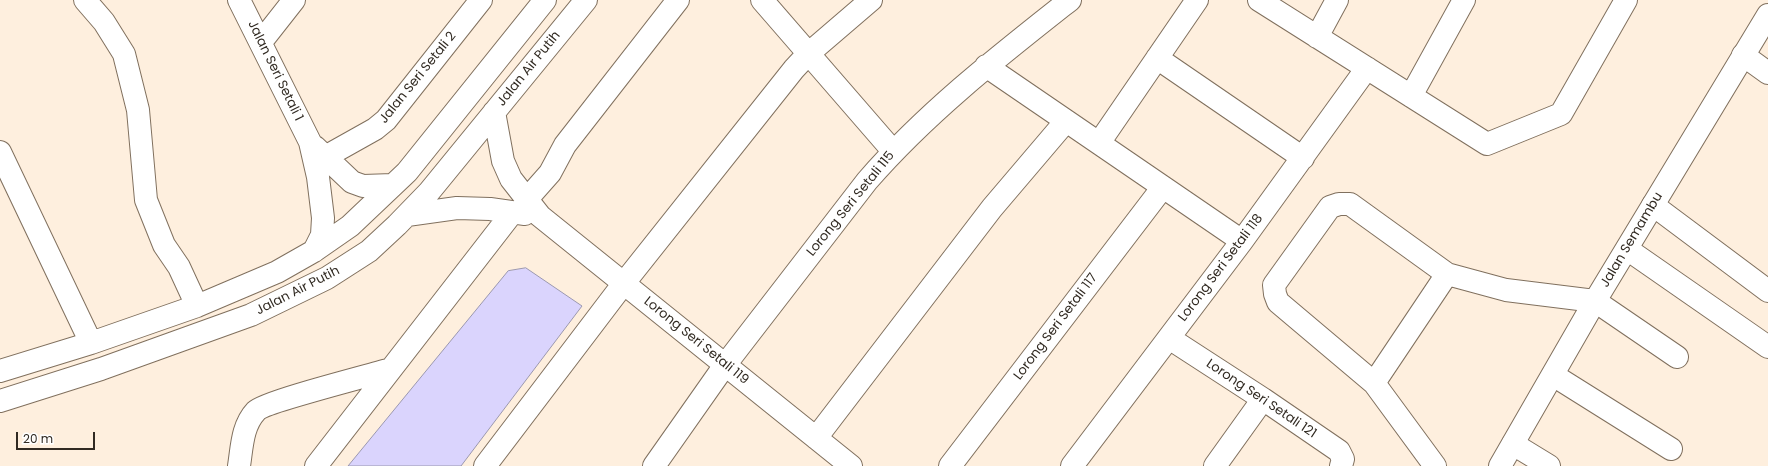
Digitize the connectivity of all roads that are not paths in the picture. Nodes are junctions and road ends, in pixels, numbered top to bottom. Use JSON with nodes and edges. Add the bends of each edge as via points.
{"nodes":[{"id":1,"x":85,"y":0,"type":"edge"},
{"id":2,"x":239,"y":0,"type":"edge"},
{"id":3,"x":294,"y":0,"type":"edge"},
{"id":4,"x":481,"y":0,"type":"edge"},
{"id":5,"x":545,"y":0,"type":"edge"},
{"id":6,"x":586,"y":0,"type":"edge"},
{"id":7,"x":678,"y":0,"type":"edge"},
{"id":8,"x":762,"y":0,"type":"edge"},
{"id":9,"x":871,"y":0,"type":"edge"},
{"id":10,"x":1070,"y":0,"type":"edge"},
{"id":11,"x":1197,"y":0,"type":"edge"},
{"id":12,"x":1259,"y":0,"type":"edge"},
{"id":13,"x":1337,"y":0,"type":"edge"},
{"id":14,"x":1464,"y":0,"type":"edge"},
{"id":15,"x":1626,"y":0,"type":"edge"},
{"id":16,"x":1768,"y":15,"type":"edge"},
{"id":17,"x":1317,"y":37,"type":"junction"},
{"id":18,"x":261,"y":42,"type":"junction"},
{"id":19,"x":808,"y":54,"type":"junction"},
{"id":20,"x":1743,"y":55,"type":"junction"},
{"id":21,"x":1157,"y":58,"type":"junction"},
{"id":22,"x":986,"y":66,"type":"junction"},
{"id":23,"x":1367,"y":68,"type":"junction"},
{"id":24,"x":1768,"y":73,"type":"edge"},
{"id":25,"x":1411,"y":96,"type":"junction"},
{"id":26,"x":494,"y":112,"type":"junction"},
{"id":27,"x":1066,"y":121,"type":"junction"},
{"id":28,"x":310,"y":142,"type":"junction"},
{"id":29,"x":1099,"y":143,"type":"junction"},
{"id":30,"x":893,"y":151,"type":"junction"},
{"id":31,"x":0,"y":152,"type":"edge"},
{"id":32,"x":325,"y":157,"type":"junction"},
{"id":33,"x":1303,"y":158,"type":"junction"},
{"id":34,"x":393,"y":185,"type":"junction"},
{"id":35,"x":1163,"y":187,"type":"junction"},
{"id":36,"x":1653,"y":205,"type":"junction"},
{"id":37,"x":520,"y":206,"type":"junction"},
{"id":38,"x":407,"y":215,"type":"junction"},
{"id":39,"x":1242,"y":241,"type":"junction"},
{"id":40,"x":1627,"y":249,"type":"junction"},
{"id":41,"x":314,"y":251,"type":"junction"},
{"id":42,"x":1447,"y":274,"type":"junction"},
{"id":43,"x":624,"y":283,"type":"junction"},
{"id":44,"x":1768,"y":291,"type":"edge"},
{"id":45,"x":1595,"y":302,"type":"junction"},
{"id":46,"x":197,"y":306,"type":"junction"},
{"id":47,"x":1169,"y":338,"type":"junction"},
{"id":48,"x":91,"y":343,"type":"junction"},
{"id":49,"x":1768,"y":347,"type":"edge"},
{"id":50,"x":1677,"y":356,"type":"dead end"},
{"id":51,"x":725,"y":365,"type":"junction"},
{"id":52,"x":391,"y":369,"type":"junction"},
{"id":53,"x":0,"y":371,"type":"edge"},
{"id":54,"x":1553,"y":375,"type":"junction"},
{"id":55,"x":1374,"y":383,"type":"junction"},
{"id":56,"x":1263,"y":399,"type":"junction"},
{"id":57,"x":0,"y":401,"type":"edge"},
{"id":58,"x":816,"y":438,"type":"junction"},
{"id":59,"x":1513,"y":444,"type":"junction"},
{"id":60,"x":1671,"y":449,"type":"dead end"},
{"id":61,"x":239,"y":466,"type":"edge"},
{"id":62,"x":316,"y":466,"type":"edge"},
{"id":63,"x":484,"y":466,"type":"edge"},
{"id":64,"x":654,"y":466,"type":"edge"},
{"id":65,"x":851,"y":466,"type":"edge"},
{"id":66,"x":950,"y":466,"type":"edge"},
{"id":67,"x":1072,"y":466,"type":"edge"},
{"id":68,"x":1215,"y":466,"type":"edge"},
{"id":69,"x":1341,"y":466,"type":"edge"},
{"id":70,"x":1434,"y":466,"type":"edge"},
{"id":71,"x":1500,"y":466,"type":"edge"},
{"id":72,"x":1549,"y":466,"type":"edge"}],
"edges":[{"from":1,"to":46,"type":"street","via":[[104,22],[124,54],[138,110],[146,200],[164,245],[179,266]]},
{"from":2,"to":18,"type":"street","name":"Jalan Seri Setali 1"},
{"from":3,"to":18,"type":"street"},
{"from":4,"to":32,"type":"street","name":"Jalan Seri Setali 2","via":[[386,120]]},
{"from":5,"to":34,"type":"street","name":"Jalan Air Putih","via":[[407,172]]},
{"from":6,"to":26,"type":"street","name":"Jalan Air Putih"},
{"from":7,"to":37,"type":"street","via":[[565,145],[550,174]]},
{"from":8,"to":19,"type":"street"},
{"from":9,"to":19,"type":"street"},
{"from":10,"to":22,"type":"street","name":"Lorong Seri Setali 115"},
{"from":11,"to":21,"type":"street"},
{"from":12,"to":17,"type":"street"},
{"from":13,"to":17,"type":"street"},
{"from":14,"to":25,"type":"street"},
{"from":15,"to":25,"type":"street","via":[[1561,114],[1487,144]]},
{"from":16,"to":20,"type":"street","name":"Jalan Semambu"},
{"from":17,"to":23,"type":"street"},
{"from":18,"to":28,"type":"street","name":"Jalan Seri Setali 1"},
{"from":19,"to":30,"type":"street"},
{"from":19,"to":43,"type":"street"},
{"from":20,"to":24,"type":"street"},
{"from":20,"to":36,"type":"street","name":"Jalan Semambu"},
{"from":21,"to":29,"type":"street"},
{"from":21,"to":33,"type":"street"},
{"from":22,"to":27,"type":"street"},
{"from":22,"to":30,"type":"street","name":"Lorong Seri Setali 115"},
{"from":23,"to":25,"type":"street"},
{"from":23,"to":33,"type":"street","name":"Lorong Seri Setali 118"},
{"from":26,"to":37,"type":"street","via":[[503,161]]},
{"from":26,"to":38,"type":"street","name":"Jalan Air Putih"},
{"from":27,"to":29,"type":"street"},
{"from":27,"to":58,"type":"street","via":[[992,208]]},
{"from":28,"to":32,"type":"street","name":"Jalan Seri Setali 1"},
{"from":28,"to":41,"type":"street","name":"Jalan Seri Setali 1","via":[[323,218],[322,235]]},
{"from":29,"to":35,"type":"street"},
{"from":30,"to":51,"type":"street","name":"Lorong Seri Setali 115","via":[[867,180]]},
{"from":31,"to":48,"type":"street"},
{"from":32,"to":34,"type":"street","name":"Jalan Seri Setali 1","via":[[352,182],[363,186]]},
{"from":33,"to":39,"type":"street","name":"Lorong Seri Setali 118"},
{"from":34,"to":41,"type":"street","name":"Jalan Air Putih","via":[[350,226]]},
{"from":35,"to":39,"type":"street"},
{"from":35,"to":66,"type":"street","name":"Lorong Seri Setali 117"},
{"from":36,"to":40,"type":"street","name":"Jalan Semambu"},
{"from":36,"to":44,"type":"street"},
{"from":37,"to":38,"type":"street","name":"Lorong Seri Setali 119","via":[[490,209],[457,208]]},
{"from":37,"to":43,"type":"street","name":"Lorong Seri Setali 119","via":[[540,216]]},
{"from":37,"to":52,"type":"street"},
{"from":38,"to":57,"type":"street","name":"Jalan Air Putih","via":[[368,250],[327,278],[283,300],[208,331]]},
{"from":39,"to":47,"type":"street","name":"Lorong Seri Setali 118"},
{"from":40,"to":45,"type":"street","name":"Jalan Semambu"},
{"from":40,"to":49,"type":"street"},
{"from":41,"to":46,"type":"street","name":"Jalan Air Putih","via":[[277,272]]},
{"from":42,"to":45,"type":"street","via":[[1506,290]]},
{"from":42,"to":55,"type":"street"},
{"from":42,"to":55,"type":"street","via":[[1350,204],[1339,204],[1330,207],[1274,284],[1278,302]]},
{"from":43,"to":51,"type":"street","name":"Lorong Seri Setali 119"},
{"from":43,"to":63,"type":"street"},
{"from":45,"to":50,"type":"street"},
{"from":45,"to":54,"type":"street","name":"Jalan Semambu"},
{"from":46,"to":48,"type":"street","name":"Jalan Air Putih"},
{"from":47,"to":56,"type":"street","name":"Lorong Seri Setali 121"},
{"from":47,"to":67,"type":"street","name":"Lorong Seri Setali 118"},
{"from":48,"to":53,"type":"street","name":"Jalan Air Putih"},
{"from":51,"to":58,"type":"street","name":"Lorong Seri Setali 119"},
{"from":51,"to":64,"type":"street"},
{"from":52,"to":61,"type":"street","via":[[256,409],[246,424]]},
{"from":52,"to":62,"type":"street"},
{"from":54,"to":59,"type":"street","name":"Jalan Semambu"},
{"from":54,"to":60,"type":"street"},
{"from":55,"to":70,"type":"street"},
{"from":56,"to":68,"type":"street"},
{"from":56,"to":69,"type":"street","name":"Lorong Seri Setali 121","via":[[1339,452],[1343,459]]},
{"from":58,"to":65,"type":"street","name":"Lorong Seri Setali 119"},
{"from":59,"to":71,"type":"street","name":"Jalan Semambu"},
{"from":59,"to":72,"type":"street"}]}
